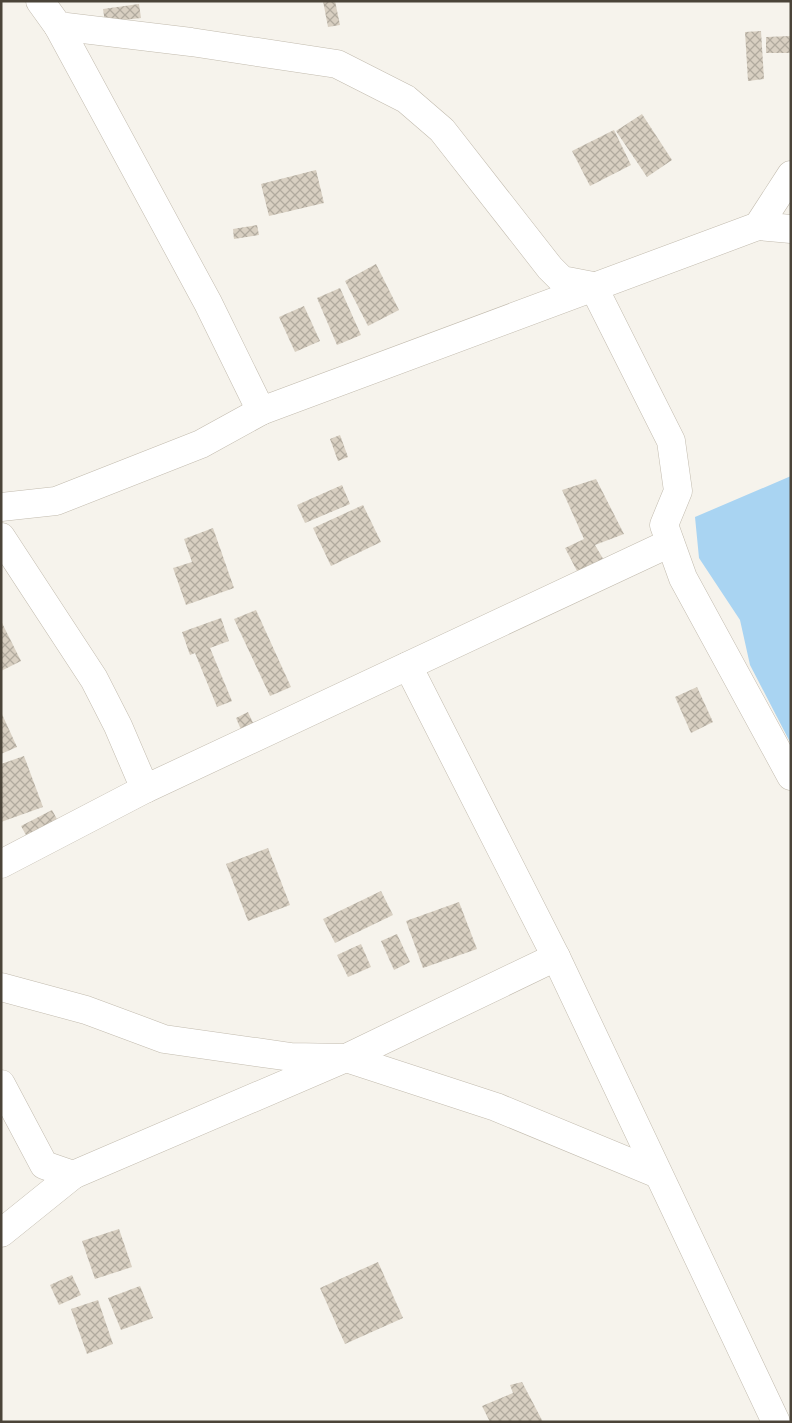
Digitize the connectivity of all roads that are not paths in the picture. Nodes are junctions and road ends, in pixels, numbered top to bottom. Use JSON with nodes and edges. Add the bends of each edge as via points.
{"nodes":[{"id":1,"x":40,"y":1,"type":"edge"},
{"id":2,"x":58,"y":26,"type":"junction"},
{"id":3,"x":791,"y":175,"type":"edge"},
{"id":4,"x":758,"y":226,"type":"junction"},
{"id":5,"x":791,"y":229,"type":"edge"},
{"id":6,"x":593,"y":286,"type":"junction"},
{"id":7,"x":261,"y":411,"type":"junction"},
{"id":8,"x":1,"y":507,"type":"edge"},
{"id":9,"x":1,"y":538,"type":"edge"},
{"id":10,"x":670,"y":543,"type":"junction"},
{"id":11,"x":408,"y":666,"type":"junction"},
{"id":12,"x":791,"y":776,"type":"edge"},
{"id":13,"x":145,"y":789,"type":"junction"},
{"id":14,"x":1,"y":864,"type":"edge"},
{"id":15,"x":556,"y":958,"type":"junction"},
{"id":16,"x":1,"y":987,"type":"edge"},
{"id":17,"x":346,"y":1058,"type":"junction"},
{"id":18,"x":1,"y":1084,"type":"edge"},
{"id":19,"x":658,"y":1174,"type":"junction"},
{"id":20,"x":73,"y":1175,"type":"junction"},
{"id":21,"x":1,"y":1233,"type":"edge"},
{"id":22,"x":776,"y":1422,"type":"edge"}],
"edges":[{"from":1,"to":2,"type":"street"},
{"from":2,"to":6,"type":"street","via":[[337,64],[406,99],[442,130],[550,268],[562,280]]},
{"from":2,"to":7,"type":"street","via":[[208,303]]},
{"from":3,"to":4,"type":"street"},
{"from":4,"to":5,"type":"street"},
{"from":4,"to":6,"type":"street"},
{"from":6,"to":7,"type":"street"},
{"from":6,"to":10,"type":"street","via":[[671,441],[678,491],[664,525]]},
{"from":7,"to":8,"type":"street","via":[[201,444],[56,501]]},
{"from":9,"to":13,"type":"street","via":[[94,680]]},
{"from":10,"to":11,"type":"street"},
{"from":10,"to":12,"type":"street","via":[[683,578]]},
{"from":11,"to":13,"type":"street"},
{"from":11,"to":15,"type":"street"},
{"from":13,"to":14,"type":"street"},
{"from":15,"to":17,"type":"street"},
{"from":15,"to":19,"type":"street"},
{"from":16,"to":17,"type":"street","via":[[86,1010],[164,1039],[291,1058]]},
{"from":17,"to":19,"type":"street","via":[[496,1107]]},
{"from":17,"to":20,"type":"street"},
{"from":18,"to":20,"type":"street","via":[[44,1165]]},
{"from":19,"to":22,"type":"street"},
{"from":20,"to":21,"type":"street"}]}
